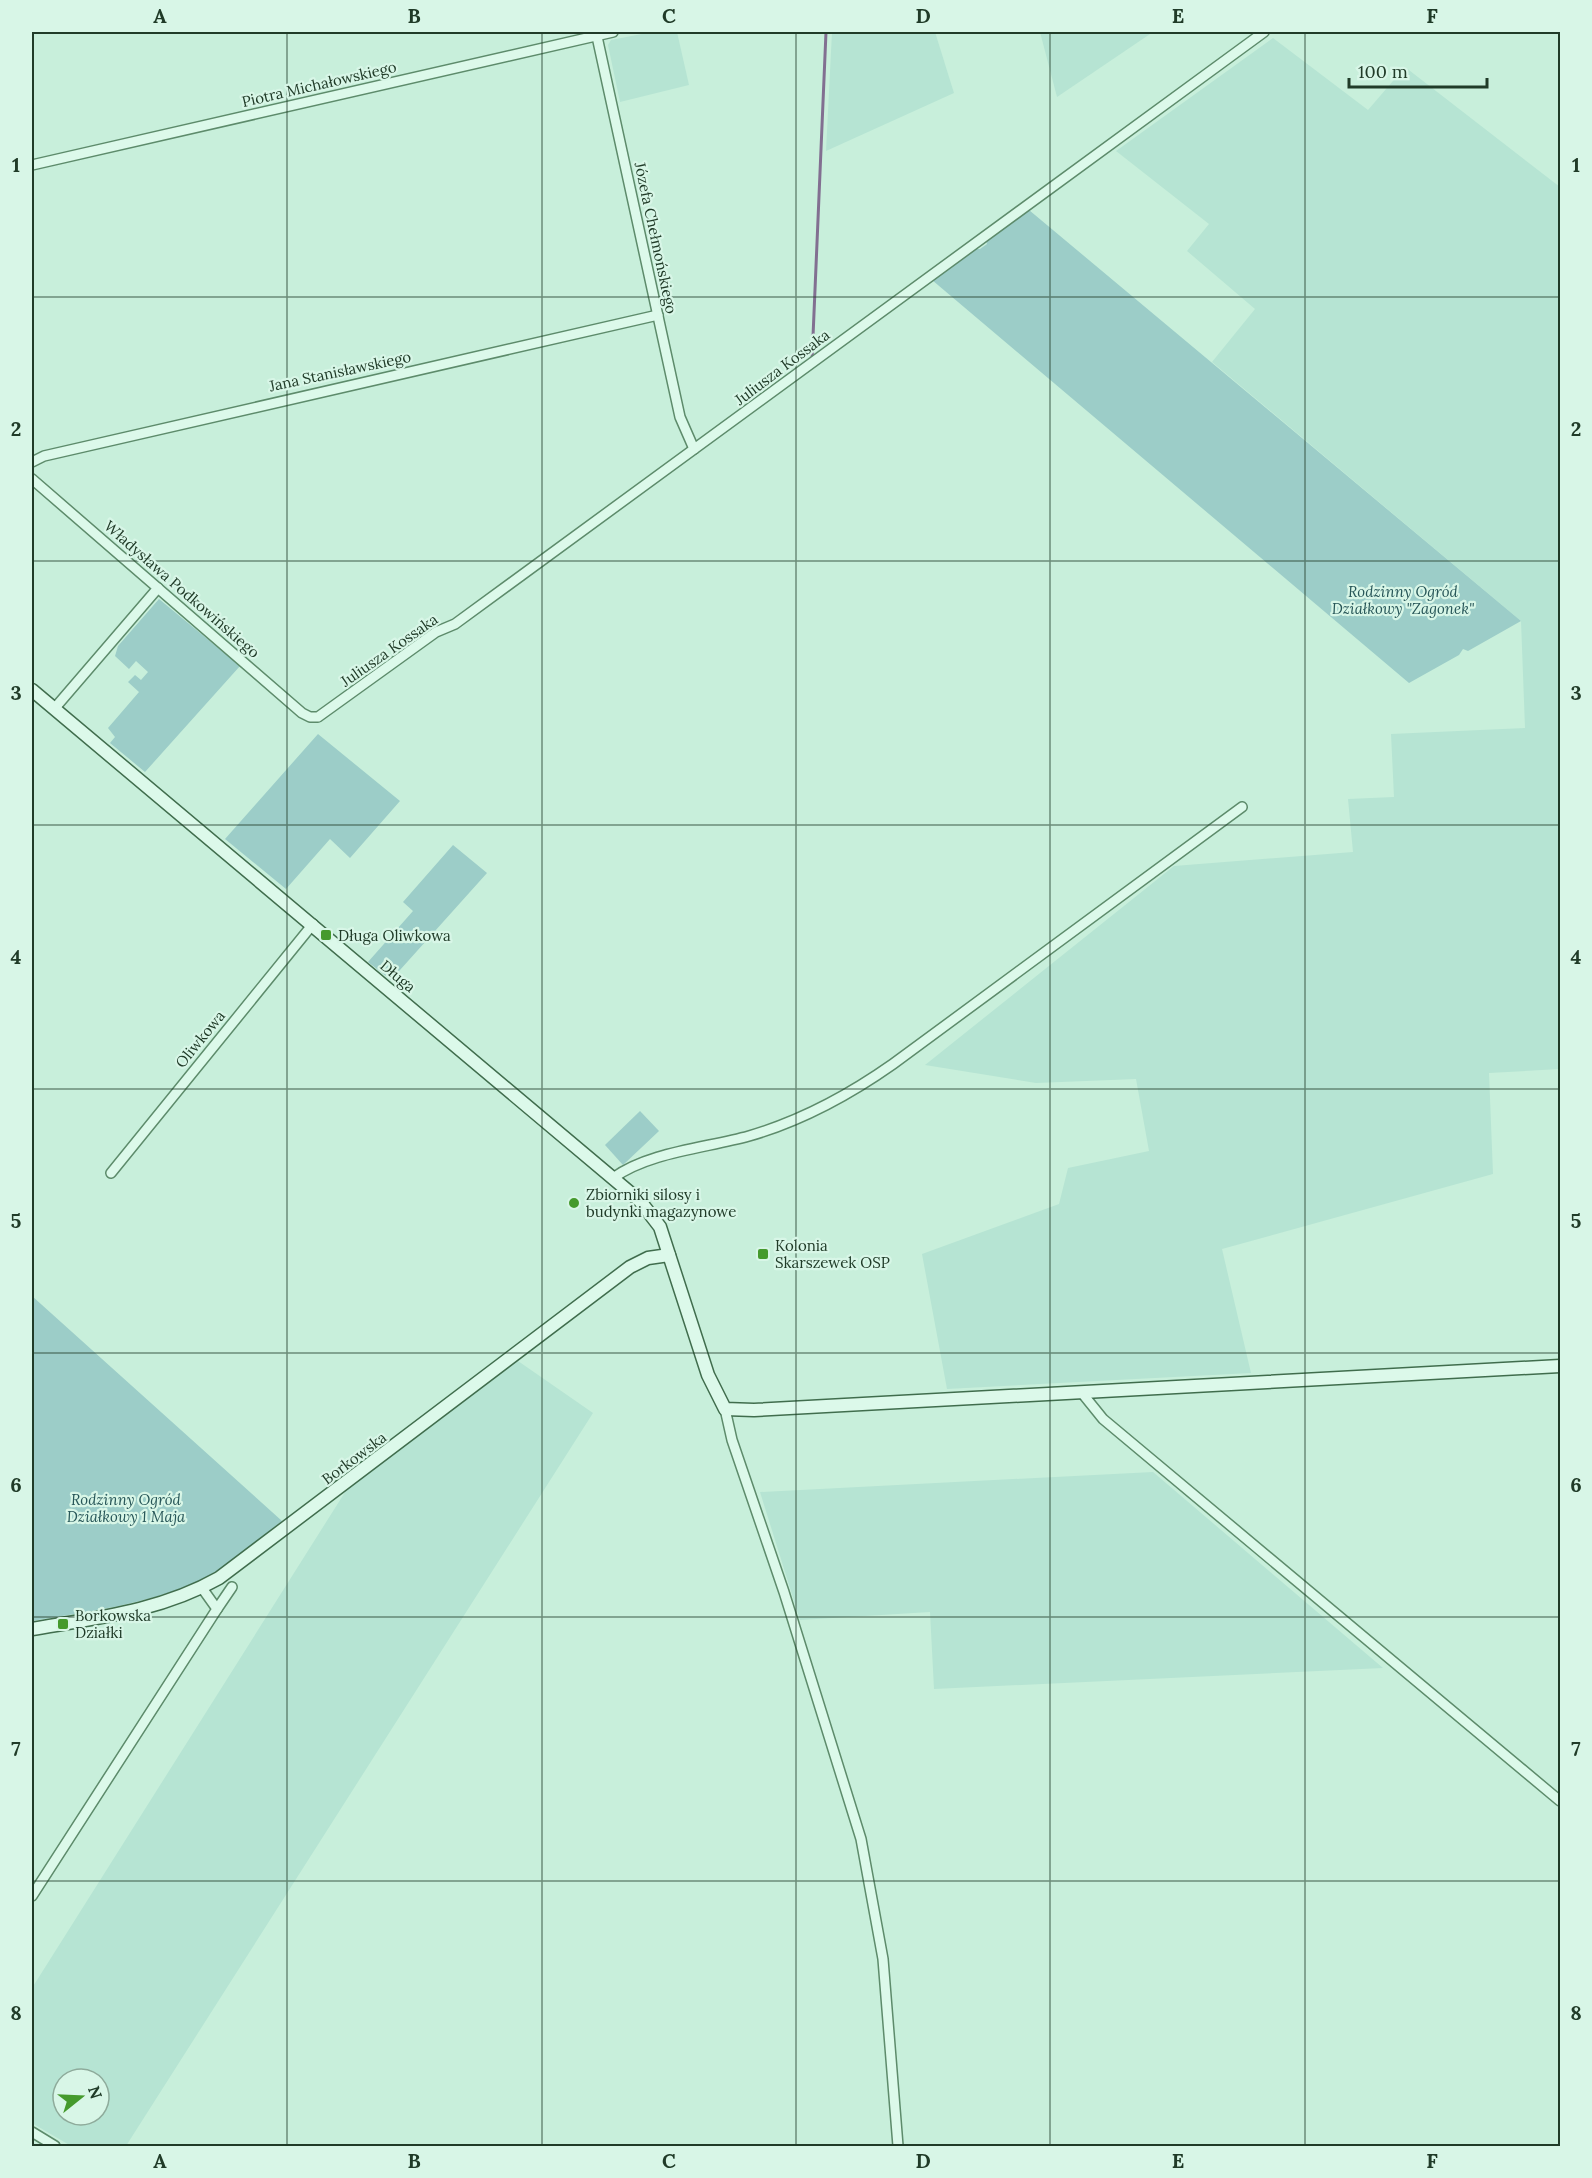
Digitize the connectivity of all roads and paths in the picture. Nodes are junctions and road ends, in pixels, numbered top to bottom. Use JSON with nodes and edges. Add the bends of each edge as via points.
{"nodes":[{"id":1,"x":613,"y":32,"type":"edge"},
{"id":2,"x":1264,"y":32,"type":"edge"},
{"id":3,"x":596,"y":34,"type":"edge"},
{"id":4,"x":32,"y":165,"type":"edge"},
{"id":5,"x":658,"y":315,"type":"junction"},
{"id":6,"x":694,"y":449,"type":"junction"},
{"id":7,"x":32,"y":462,"type":"edge"},
{"id":8,"x":32,"y":479,"type":"edge"},
{"id":9,"x":158,"y":588,"type":"junction"},
{"id":10,"x":32,"y":690,"type":"edge"},
{"id":11,"x":54,"y":709,"type":"junction"},
{"id":12,"x":314,"y":717,"type":"joint"},
{"id":13,"x":1242,"y":807,"type":"dead end"},
{"id":14,"x":313,"y":924,"type":"junction"},
{"id":15,"x":111,"y":1173,"type":"dead end"},
{"id":16,"x":612,"y":1178,"type":"junction"},
{"id":17,"x":669,"y":1255,"type":"junction"},
{"id":18,"x":1560,"y":1366,"type":"edge"},
{"id":19,"x":1082,"y":1393,"type":"junction"},
{"id":20,"x":725,"y":1409,"type":"junction"},
{"id":21,"x":232,"y":1587,"type":"dead end"},
{"id":22,"x":202,"y":1588,"type":"junction"},
{"id":23,"x":217,"y":1608,"type":"junction"},
{"id":24,"x":32,"y":1629,"type":"edge"},
{"id":25,"x":1560,"y":1801,"type":"edge"},
{"id":26,"x":32,"y":1896,"type":"edge"},
{"id":27,"x":32,"y":2132,"type":"edge"},
{"id":28,"x":55,"y":2146,"type":"edge"},
{"id":29,"x":898,"y":2146,"type":"edge"}],
"edges":[{"from":1,"to":3,"type":"street","name":"Piotra Michałowskiego"},
{"from":2,"to":6,"type":"street","name":"Juliusza Kossaka"},
{"from":3,"to":4,"type":"street","name":"Piotra Michałowskiego"},
{"from":3,"to":5,"type":"street","name":"Józefa Chełmońskiego"},
{"from":5,"to":6,"type":"street","name":"Józefa Chełmońskiego","via":[[680,417]]},
{"from":5,"to":7,"type":"street","name":"Jana Stanisławskiego","via":[[153,429]]},
{"from":6,"to":12,"type":"street","name":"Juliusza Kossaka","via":[[454,624],[326,713]]},
{"from":8,"to":9,"type":"street","name":"Władysława Podkowińskiego"},
{"from":9,"to":11,"type":"street"},
{"from":9,"to":12,"type":"street","name":"Władysława Podkowińskiego","via":[[302,713]]},
{"from":10,"to":11,"type":"street","name":"Długa"},
{"from":11,"to":14,"type":"street","name":"Długa"},
{"from":13,"to":16,"type":"street","via":[[843,1097],[753,1135],[674,1154],[626,1169]]},
{"from":14,"to":15,"type":"street","name":"Oliwkowa"},
{"from":14,"to":16,"type":"street","name":"Długa"},
{"from":16,"to":17,"type":"street","name":"Długa","via":[[656,1220]]},
{"from":17,"to":20,"type":"street","name":"Długa","via":[[708,1376]]},
{"from":17,"to":22,"type":"street","name":"Borkowska","via":[[648,1258],[630,1267],[241,1563]]},
{"from":18,"to":19,"type":"street"},
{"from":19,"to":20,"type":"street"},
{"from":19,"to":25,"type":"street","via":[[1103,1419]]},
{"from":20,"to":29,"type":"street","via":[[865,1857],[883,1959]]},
{"from":21,"to":23,"type":"street"},
{"from":22,"to":23,"type":"street"},
{"from":22,"to":24,"type":"street","name":"Borkowska","via":[[153,1606]]},
{"from":23,"to":26,"type":"street"},
{"from":27,"to":28,"type":"street"}]}
